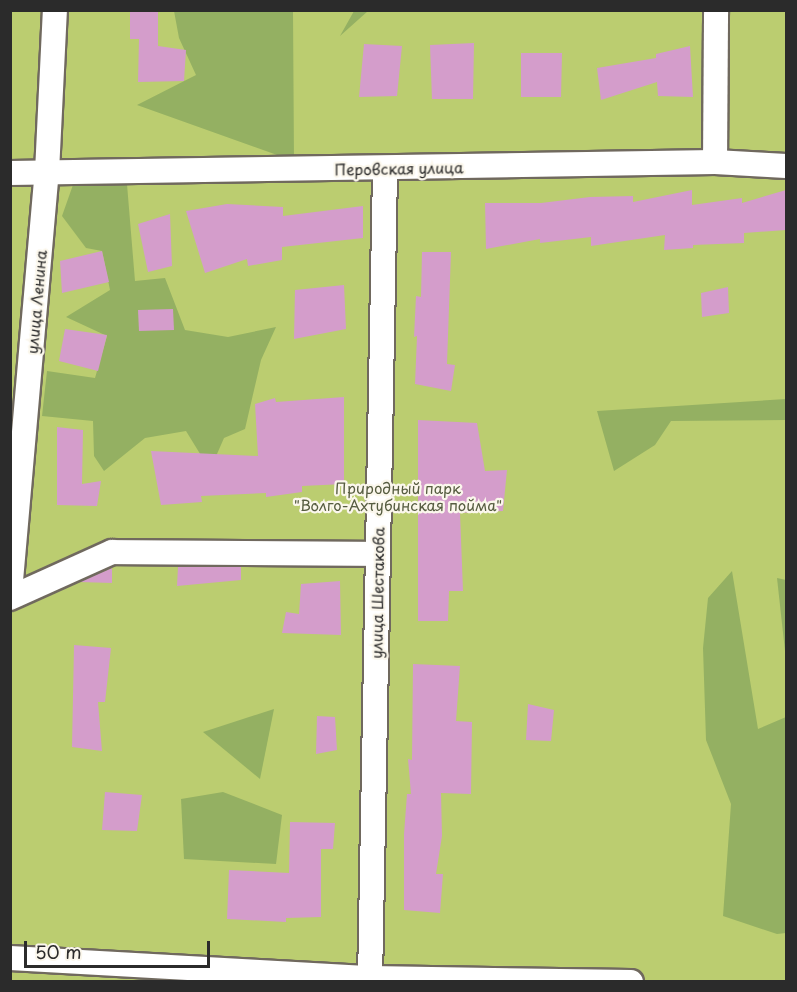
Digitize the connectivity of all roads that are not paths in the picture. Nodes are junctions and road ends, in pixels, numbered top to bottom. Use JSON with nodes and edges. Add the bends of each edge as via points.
{"nodes":[{"id":1,"x":55,"y":10,"type":"edge"},
{"id":2,"x":716,"y":10,"type":"edge"},
{"id":3,"x":715,"y":162,"type":"junction"},
{"id":4,"x":786,"y":166,"type":"edge"},
{"id":5,"x":385,"y":169,"type":"junction"},
{"id":6,"x":47,"y":172,"type":"junction"},
{"id":7,"x":10,"y":173,"type":"edge"},
{"id":8,"x":378,"y":554,"type":"junction"},
{"id":9,"x":10,"y":592,"type":"edge"},
{"id":10,"x":10,"y":598,"type":"edge"},
{"id":11,"x":10,"y":958,"type":"edge"},
{"id":12,"x":370,"y":980,"type":"edge"},
{"id":13,"x":630,"y":981,"type":"edge"}],
"edges":[{"from":1,"to":6,"type":"street","name":"улица Ленина"},
{"from":2,"to":3,"type":"street"},
{"from":3,"to":4,"type":"street","name":"Перовская улица"},
{"from":3,"to":5,"type":"street","name":"Перовская улица"},
{"from":5,"to":6,"type":"street","name":"Перовская улица"},
{"from":5,"to":8,"type":"street","name":"улица Шестакова"},
{"from":6,"to":7,"type":"street","name":"Перовская улица"},
{"from":6,"to":9,"type":"street","name":"улица Ленина"},
{"from":8,"to":10,"type":"street","via":[[112,552]]},
{"from":8,"to":12,"type":"street","name":"улица Шестакова"},
{"from":11,"to":12,"type":"street"},
{"from":12,"to":13,"type":"street"}]}
